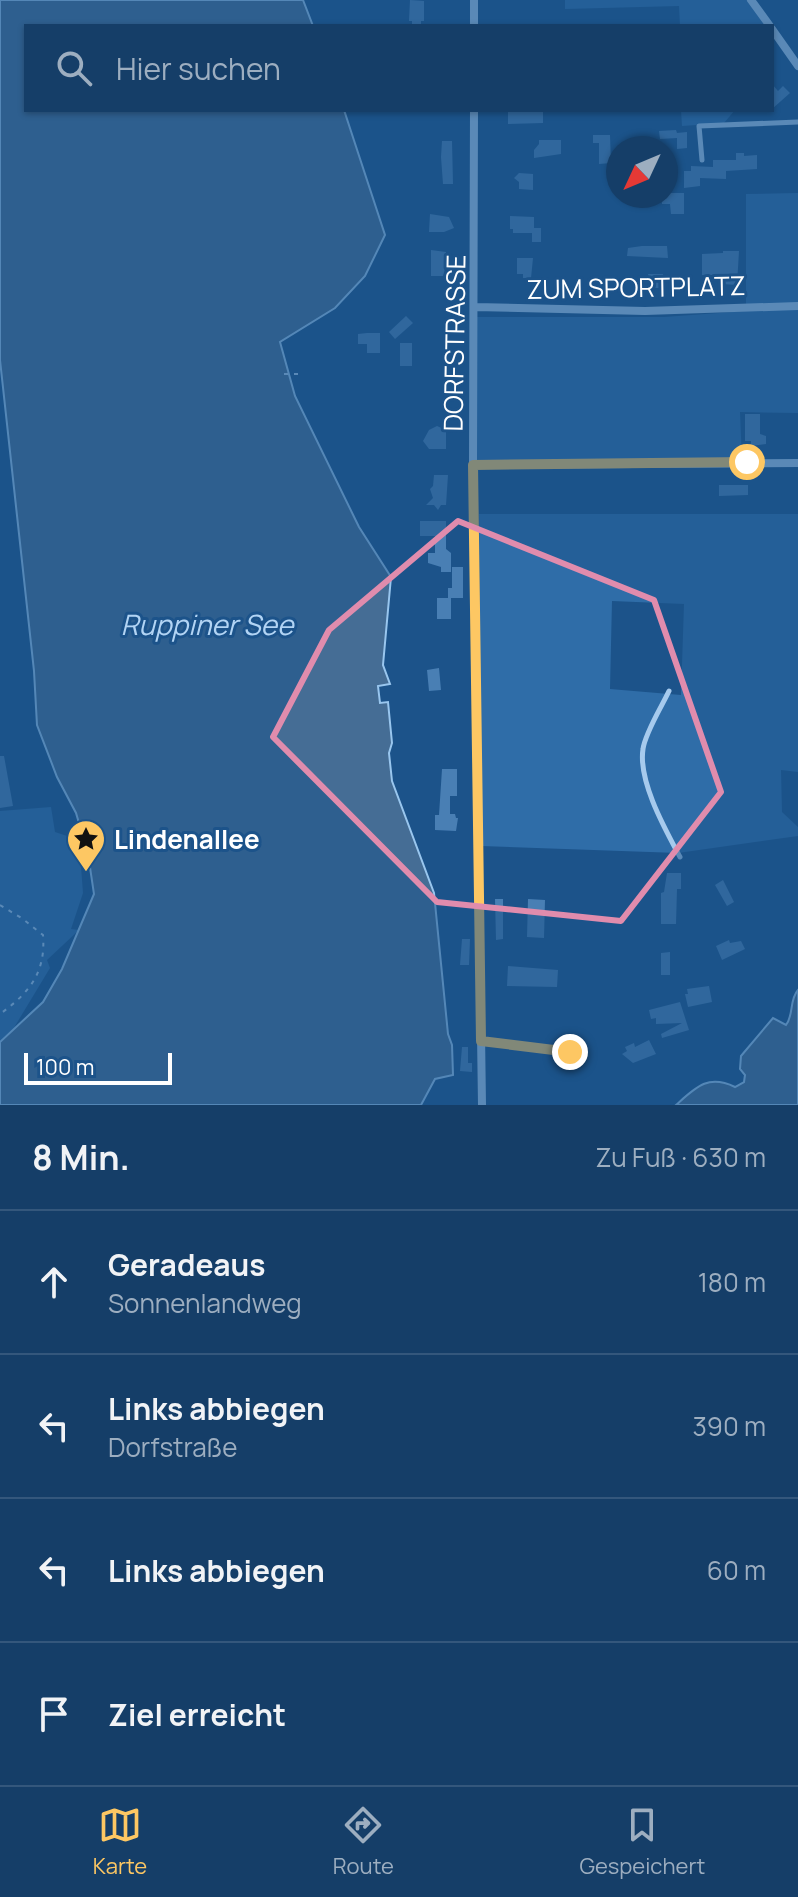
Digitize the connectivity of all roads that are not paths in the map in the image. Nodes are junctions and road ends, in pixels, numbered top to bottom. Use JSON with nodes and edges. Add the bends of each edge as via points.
{"nodes":[{"id":1,"x":474,"y":0,"type":"edge"},
{"id":2,"x":751,"y":0,"type":"edge"},
{"id":3,"x":474,"y":24,"type":"edge"},
{"id":4,"x":769,"y":24,"type":"edge"},
{"id":5,"x":774,"y":31,"type":"edge"},
{"id":6,"x":798,"y":66,"type":"edge"},
{"id":7,"x":474,"y":112,"type":"edge"},
{"id":8,"x":798,"y":122,"type":"edge"},
{"id":9,"x":702,"y":160,"type":"dead end"},
{"id":10,"x":798,"y":306,"type":"edge"},
{"id":11,"x":475,"y":307,"type":"junction"},
{"id":12,"x":798,"y":463,"type":"edge"},
{"id":13,"x":473,"y":465,"type":"junction"},
{"id":14,"x":669,"y":691,"type":"dead end"},
{"id":15,"x":680,"y":857,"type":"dead end"},
{"id":16,"x":481,"y":1041,"type":"junction"},
{"id":17,"x":570,"y":1052,"type":"dead end"},
{"id":18,"x":482,"y":1105,"type":"edge"}],
"edges":[{"from":1,"to":3,"type":"street"},
{"from":2,"to":4,"type":"street"},
{"from":5,"to":6,"type":"street"},
{"from":7,"to":11,"type":"street","name":"DORFSTRASSE"},
{"from":8,"to":9,"type":"lane","via":[[699,126]]},
{"from":10,"to":11,"type":"street","name":"ZUM SPORTPLATZ","via":[[645,311]]},
{"from":11,"to":13,"type":"street","name":"DORFSTRASSE"},
{"from":12,"to":13,"type":"street"},
{"from":13,"to":16,"type":"street","name":"DORFSTRASSE"},
{"from":14,"to":15,"type":"lane","via":[[642,748],[646,779]]},
{"from":16,"to":17,"type":"lane"},
{"from":16,"to":18,"type":"street","name":"DORFSTRASSE"}]}
